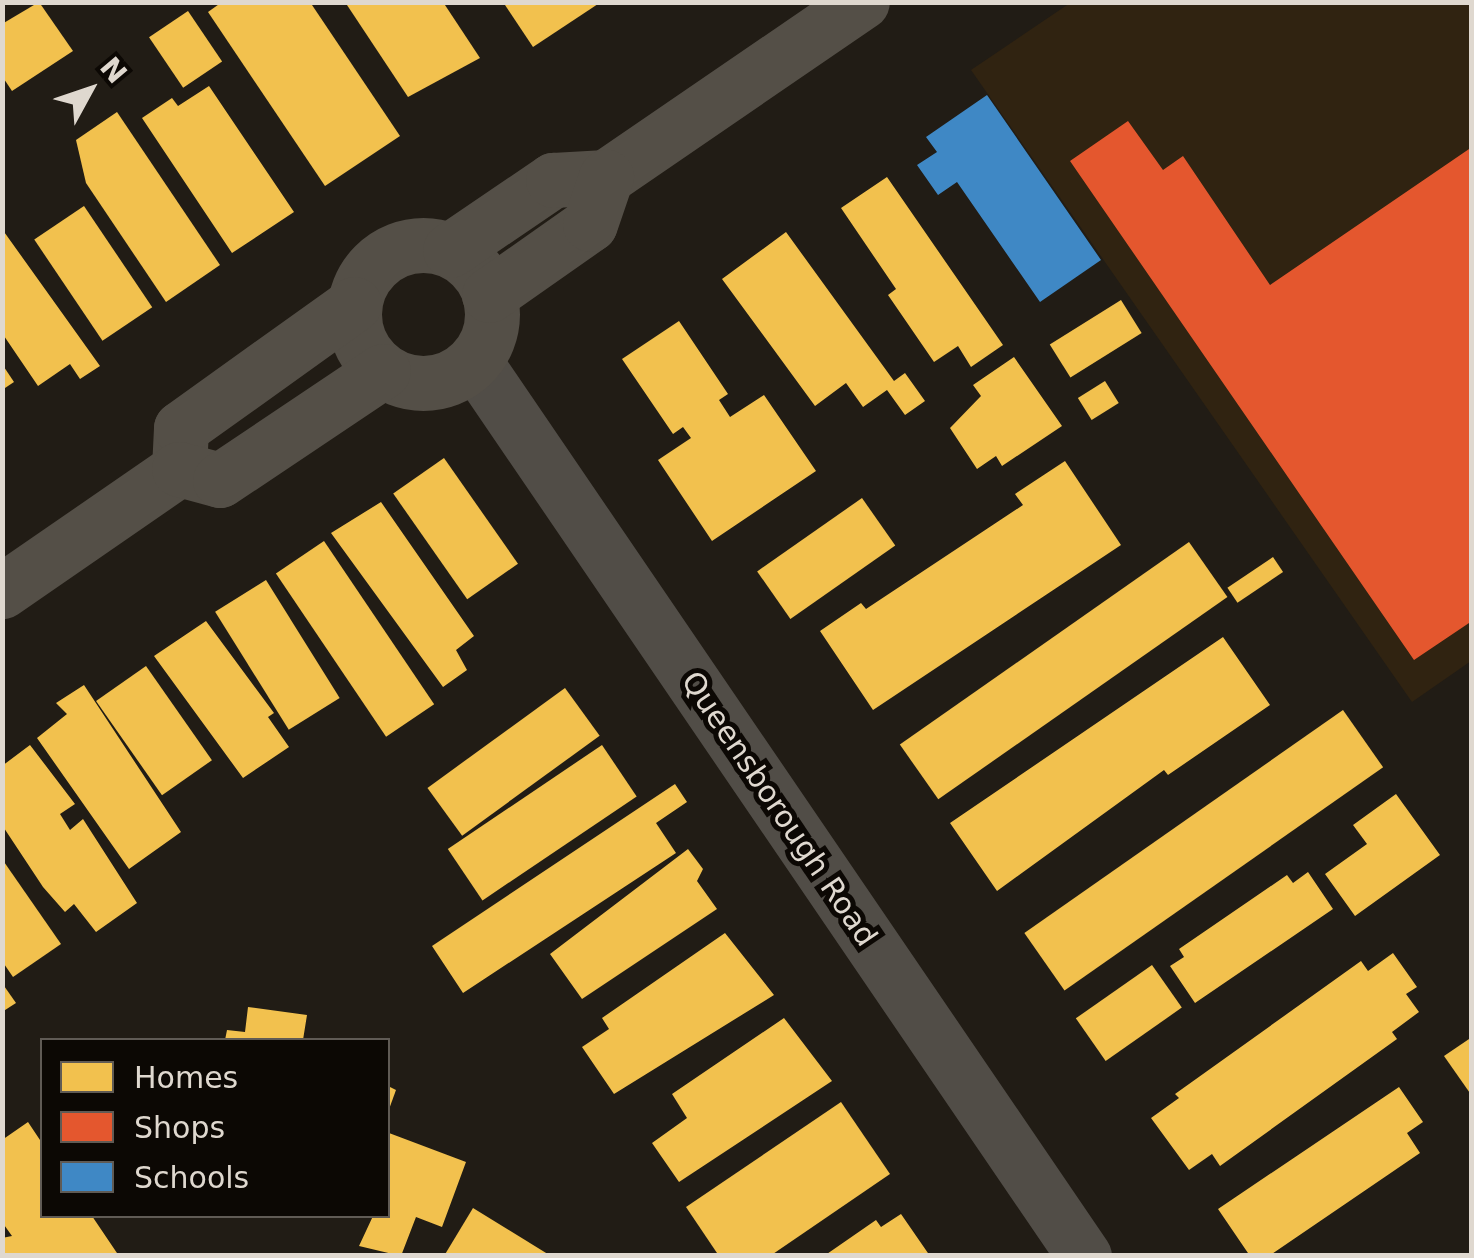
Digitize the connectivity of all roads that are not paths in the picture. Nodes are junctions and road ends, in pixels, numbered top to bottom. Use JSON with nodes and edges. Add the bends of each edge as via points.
{"nodes":[{"id":1,"x":862,"y":2,"type":"edge"},
{"id":2,"x":606,"y":177,"type":"junction"},
{"id":3,"x":450,"y":250,"type":"junction"},
{"id":4,"x":490,"y":295,"type":"junction"},
{"id":5,"x":354,"y":304,"type":"junction"},
{"id":6,"x":474,"y":361,"type":"junction"},
{"id":7,"x":383,"y":371,"type":"junction"},
{"id":8,"x":178,"y":470,"type":"junction"},
{"id":9,"x":2,"y":591,"type":"edge"},
{"id":10,"x":1084,"y":1256,"type":"edge"}],
"edges":[{"from":1,"to":2,"type":"main road"},
{"from":2,"to":3,"type":"main road","via":[[553,180]]},
{"from":2,"to":4,"type":"main road","via":[[590,224]]},
{"from":3,"to":4,"type":"main road","via":[[481,276]]},
{"from":3,"to":5,"type":"main road","via":[[408,246],[388,253],[366,276]]},
{"from":4,"to":6,"type":"main road","via":[[490,330]]},
{"from":5,"to":7,"type":"main road","via":[[359,342]]},
{"from":5,"to":8,"type":"main road","via":[[181,428]]},
{"from":6,"to":7,"type":"main road","via":[[440,382],[402,380]]},
{"from":6,"to":10,"type":"street","name":"Queensborough Road"},
{"from":7,"to":8,"type":"main road","via":[[220,480]]},
{"from":8,"to":9,"type":"main road"}]}
